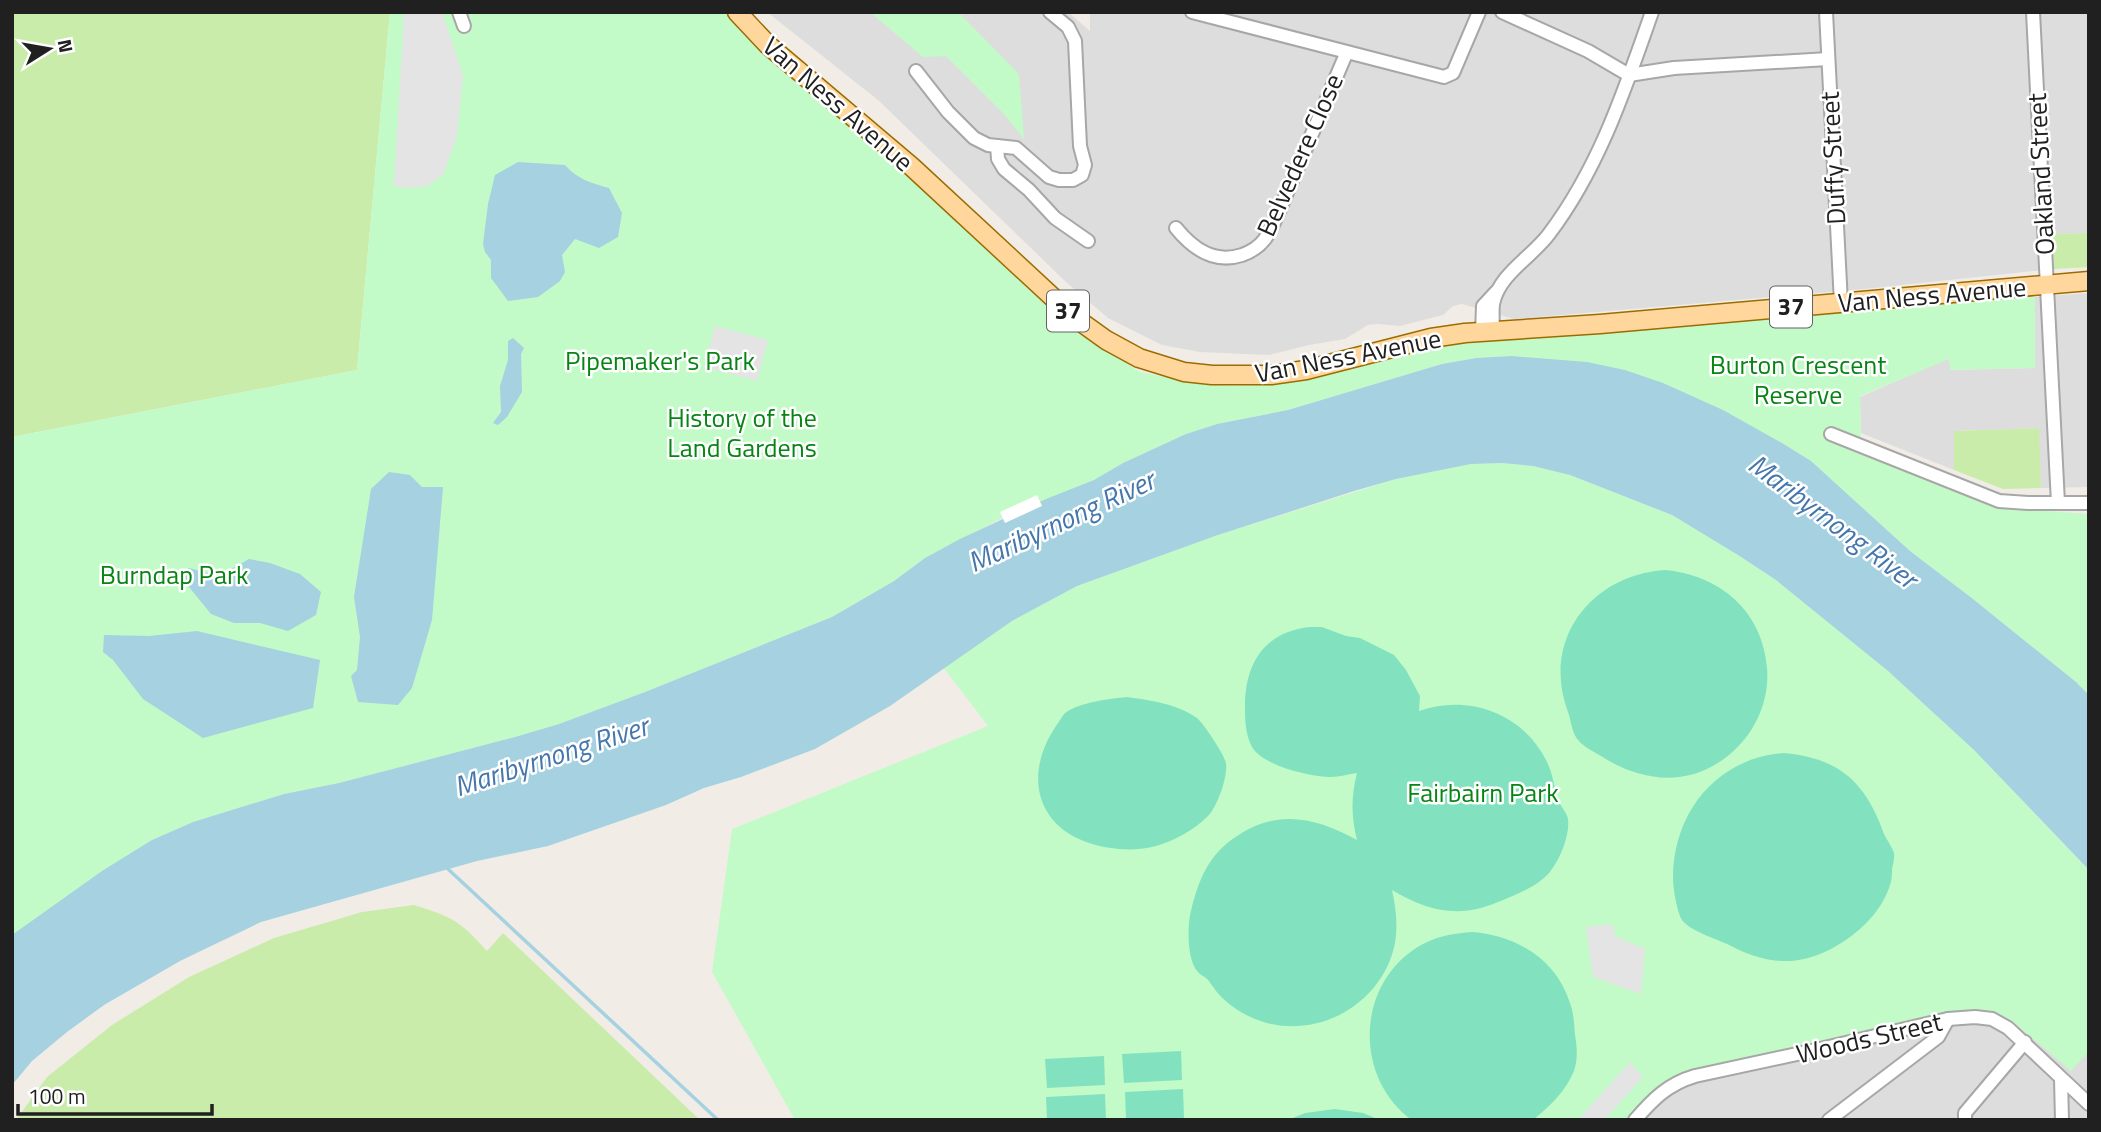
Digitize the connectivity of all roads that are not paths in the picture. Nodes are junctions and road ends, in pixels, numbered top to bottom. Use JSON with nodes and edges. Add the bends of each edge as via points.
{"nodes":[{"id":1,"x":459,"y":12,"type":"edge"},
{"id":2,"x":737,"y":12,"type":"edge"},
{"id":3,"x":1050,"y":12,"type":"edge"},
{"id":4,"x":1192,"y":12,"type":"edge"},
{"id":5,"x":1479,"y":12,"type":"edge"},
{"id":6,"x":1502,"y":12,"type":"edge"},
{"id":7,"x":1653,"y":12,"type":"edge"},
{"id":8,"x":1826,"y":12,"type":"edge"},
{"id":9,"x":2033,"y":12,"type":"edge"},
{"id":10,"x":464,"y":26,"type":"dead end"},
{"id":11,"x":1346,"y":54,"type":"junction"},
{"id":12,"x":1828,"y":58,"type":"junction"},
{"id":13,"x":1633,"y":66,"type":"junction"},
{"id":14,"x":1674,"y":68,"type":"junction"},
{"id":15,"x":916,"y":71,"type":"dead end"},
{"id":16,"x":993,"y":146,"type":"junction"},
{"id":17,"x":1176,"y":228,"type":"dead end"},
{"id":18,"x":1088,"y":240,"type":"dead end"},
{"id":19,"x":2089,"y":281,"type":"edge"},
{"id":20,"x":2047,"y":285,"type":"junction"},
{"id":21,"x":1841,"y":303,"type":"junction"},
{"id":22,"x":1488,"y":331,"type":"junction"},
{"id":23,"x":1831,"y":434,"type":"dead end"},
{"id":24,"x":2058,"y":503,"type":"junction"},
{"id":25,"x":2089,"y":503,"type":"edge"},
{"id":26,"x":1948,"y":1019,"type":"junction"},
{"id":27,"x":2025,"y":1042,"type":"junction"},
{"id":28,"x":2061,"y":1079,"type":"junction"},
{"id":29,"x":2089,"y":1104,"type":"edge"},
{"id":30,"x":1635,"y":1120,"type":"edge"},
{"id":31,"x":1829,"y":1120,"type":"edge"},
{"id":32,"x":1965,"y":1120,"type":"edge"},
{"id":33,"x":2062,"y":1120,"type":"edge"}],
"edges":[{"from":1,"to":10,"type":"street"},
{"from":2,"to":22,"type":"main road","name":"Van Ness Avenue","number":"37","via":[[768,45],[911,166],[1074,317],[1139,358],[1184,372],[1271,374],[1306,370],[1431,338]]},
{"from":3,"to":16,"type":"street","via":[[1068,27],[1074,41],[1083,172],[1073,180],[1052,179],[1019,150]]},
{"from":4,"to":11,"type":"street"},
{"from":5,"to":11,"type":"street","via":[[1449,76]]},
{"from":6,"to":13,"type":"street"},
{"from":7,"to":13,"type":"street"},
{"from":8,"to":12,"type":"street","name":"Duffy Street"},
{"from":9,"to":20,"type":"street","name":"Oakland Street"},
{"from":11,"to":17,"type":"street","name":"Belvedere Close","via":[[1277,216],[1258,247],[1237,257],[1213,257],[1193,246]]},
{"from":12,"to":14,"type":"street"},
{"from":12,"to":21,"type":"street","name":"Duffy Street"},
{"from":13,"to":14,"type":"street"},
{"from":13,"to":14,"type":"street"},
{"from":13,"to":22,"type":"street","via":[[1590,172],[1550,234],[1499,289]]},
{"from":15,"to":16,"type":"street","via":[[963,129]]},
{"from":16,"to":18,"type":"street","via":[[1000,165],[1055,218]]},
{"from":19,"to":20,"type":"main road","name":"Van Ness Avenue","number":"37"},
{"from":20,"to":21,"type":"main road","name":"Van Ness Avenue","number":"37"},
{"from":20,"to":24,"type":"street","name":"Oakland Street"},
{"from":21,"to":22,"type":"main road","name":"Van Ness Avenue","number":"37"},
{"from":23,"to":24,"type":"street","via":[[1999,501]]},
{"from":24,"to":25,"type":"street"},
{"from":26,"to":27,"type":"street","name":"Woods Street","via":[[1993,1019]]},
{"from":26,"to":30,"type":"street","name":"Woods Street","via":[[1675,1082]]},
{"from":26,"to":31,"type":"street","via":[[1938,1037]]},
{"from":27,"to":28,"type":"street","name":"Woods Street"},
{"from":27,"to":32,"type":"street","via":[[1965,1113]]},
{"from":28,"to":29,"type":"street","name":"Woods Street"},
{"from":28,"to":33,"type":"street"}]}
